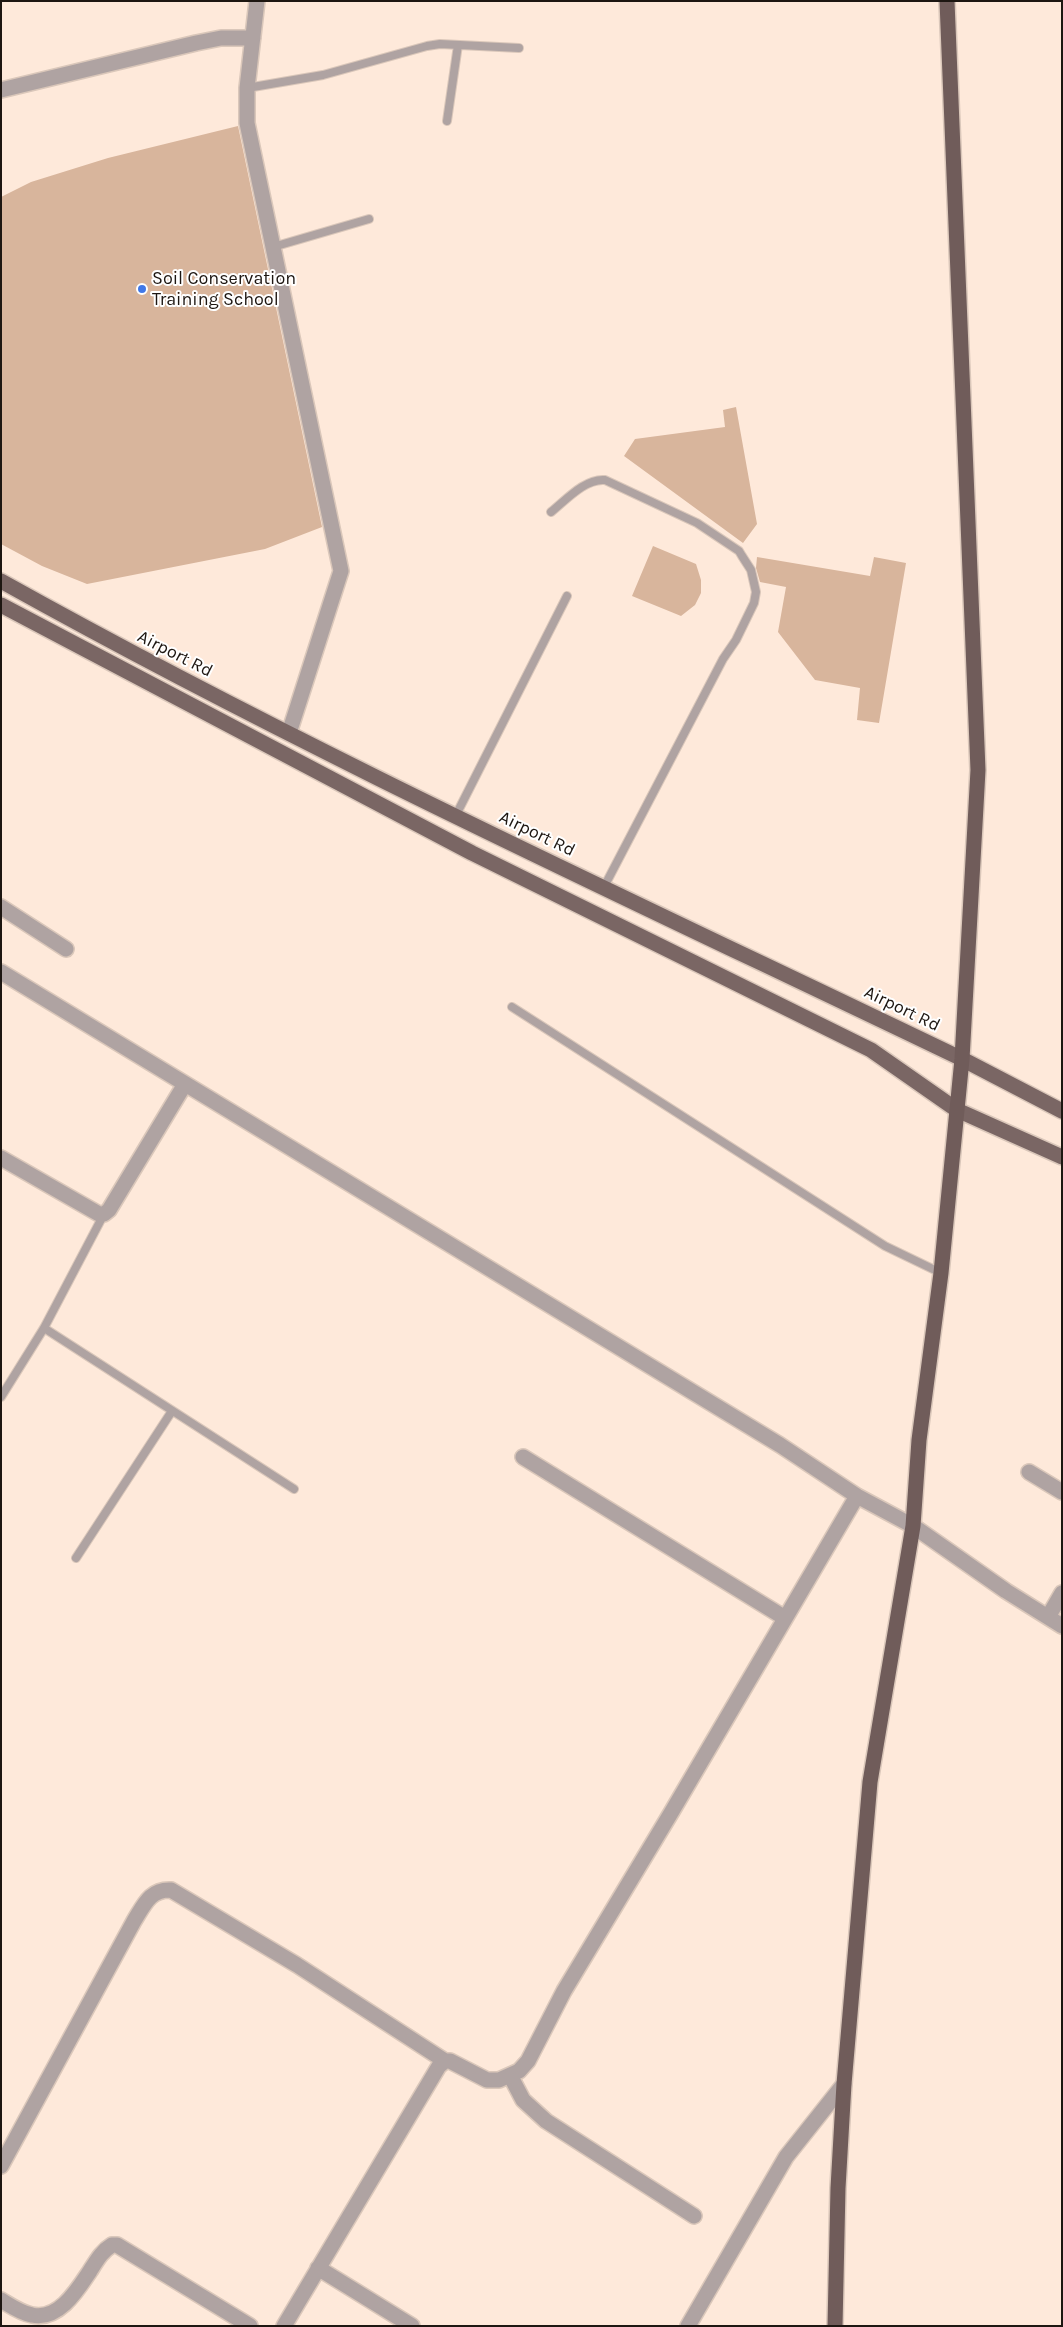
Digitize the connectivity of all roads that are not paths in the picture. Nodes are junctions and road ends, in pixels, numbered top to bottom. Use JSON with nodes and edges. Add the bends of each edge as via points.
{"nodes":[{"id":1,"x":257,"y":1,"type":"edge"},
{"id":2,"x":946,"y":1,"type":"edge"},
{"id":3,"x":253,"y":38,"type":"junction"},
{"id":4,"x":458,"y":45,"type":"junction"},
{"id":5,"x":519,"y":48,"type":"dead end"},
{"id":6,"x":247,"y":88,"type":"junction"},
{"id":7,"x":1,"y":90,"type":"edge"},
{"id":8,"x":447,"y":121,"type":"dead end"},
{"id":9,"x":369,"y":219,"type":"dead end"},
{"id":10,"x":274,"y":247,"type":"junction"},
{"id":11,"x":551,"y":512,"type":"dead end"},
{"id":12,"x":1,"y":581,"type":"edge"},
{"id":13,"x":567,"y":596,"type":"dead end"},
{"id":14,"x":1,"y":605,"type":"edge"},
{"id":15,"x":289,"y":733,"type":"junction"},
{"id":16,"x":456,"y":815,"type":"junction"},
{"id":17,"x":604,"y":887,"type":"junction"},
{"id":18,"x":1,"y":907,"type":"edge"},
{"id":19,"x":66,"y":949,"type":"dead end"},
{"id":20,"x":1,"y":972,"type":"edge"},
{"id":21,"x":512,"y":1007,"type":"dead end"},
{"id":22,"x":962,"y":1059,"type":"junction"},
{"id":23,"x":185,"y":1084,"type":"junction"},
{"id":24,"x":957,"y":1110,"type":"junction"},
{"id":25,"x":1062,"y":1111,"type":"edge"},
{"id":26,"x":1,"y":1158,"type":"edge"},
{"id":27,"x":1062,"y":1158,"type":"edge"},
{"id":28,"x":104,"y":1214,"type":"junction"},
{"id":29,"x":941,"y":1273,"type":"junction"},
{"id":30,"x":44,"y":1328,"type":"junction"},
{"id":31,"x":1,"y":1397,"type":"edge"},
{"id":32,"x":172,"y":1411,"type":"junction"},
{"id":33,"x":523,"y":1457,"type":"dead end"},
{"id":34,"x":1029,"y":1472,"type":"dead end"},
{"id":35,"x":294,"y":1489,"type":"dead end"},
{"id":36,"x":1062,"y":1492,"type":"edge"},
{"id":37,"x":857,"y":1496,"type":"junction"},
{"id":38,"x":913,"y":1526,"type":"junction"},
{"id":39,"x":76,"y":1558,"type":"dead end"},
{"id":40,"x":1062,"y":1594,"type":"edge"},
{"id":41,"x":1048,"y":1617,"type":"junction"},
{"id":42,"x":785,"y":1618,"type":"junction"},
{"id":43,"x":1062,"y":1626,"type":"edge"},
{"id":44,"x":445,"y":2061,"type":"junction"},
{"id":45,"x":510,"y":2077,"type":"junction"},
{"id":46,"x":844,"y":2084,"type":"junction"},
{"id":47,"x":1,"y":2166,"type":"edge"},
{"id":48,"x":694,"y":2216,"type":"dead end"},
{"id":49,"x":318,"y":2268,"type":"junction"},
{"id":50,"x":1,"y":2300,"type":"edge"},
{"id":51,"x":250,"y":2326,"type":"edge"},
{"id":52,"x":284,"y":2326,"type":"edge"},
{"id":53,"x":412,"y":2326,"type":"edge"},
{"id":54,"x":688,"y":2326,"type":"edge"},
{"id":55,"x":836,"y":2326,"type":"edge"}],
"edges":[{"from":1,"to":3,"type":"street"},
{"from":2,"to":22,"type":"highway","via":[[978,770]]},
{"from":3,"to":6,"type":"street"},
{"from":3,"to":7,"type":"street","via":[[204,41]]},
{"from":4,"to":5,"type":"lane"},
{"from":4,"to":6,"type":"lane","via":[[427,46],[323,75]]},
{"from":4,"to":8,"type":"lane"},
{"from":6,"to":10,"type":"street","via":[[247,123]]},
{"from":9,"to":10,"type":"lane"},
{"from":10,"to":15,"type":"street","via":[[341,571]]},
{"from":11,"to":17,"type":"lane","via":[[588,483],[604,480],[697,523],[738,550],[751,570],[756,592],[752,612],[723,659]]},
{"from":12,"to":15,"type":"main road","name":"Airport Rd","via":[[96,634]]},
{"from":13,"to":16,"type":"lane"},
{"from":14,"to":24,"type":"main road","via":[[472,853],[871,1050]]},
{"from":15,"to":16,"type":"main road","name":"Airport Rd"},
{"from":16,"to":17,"type":"main road","name":"Airport Rd"},
{"from":17,"to":22,"type":"main road","name":"Airport Rd"},
{"from":18,"to":19,"type":"street"},
{"from":20,"to":23,"type":"street"},
{"from":21,"to":29,"type":"lane","via":[[885,1246]]},
{"from":22,"to":24,"type":"highway"},
{"from":22,"to":25,"type":"main road","name":"Airport Rd"},
{"from":23,"to":28,"type":"street"},
{"from":23,"to":37,"type":"street","via":[[780,1445]]},
{"from":24,"to":27,"type":"main road"},
{"from":24,"to":29,"type":"highway"},
{"from":26,"to":28,"type":"street"},
{"from":28,"to":30,"type":"lane"},
{"from":29,"to":38,"type":"highway","via":[[918,1440]]},
{"from":30,"to":31,"type":"lane"},
{"from":30,"to":32,"type":"lane"},
{"from":32,"to":35,"type":"lane"},
{"from":32,"to":39,"type":"lane"},
{"from":33,"to":42,"type":"street"},
{"from":34,"to":36,"type":"street"},
{"from":37,"to":38,"type":"street"},
{"from":37,"to":42,"type":"street"},
{"from":38,"to":41,"type":"street"},
{"from":38,"to":46,"type":"highway","via":[[870,1782]]},
{"from":40,"to":41,"type":"street"},
{"from":41,"to":43,"type":"street"},
{"from":42,"to":45,"type":"street","via":[[564,1991],[528,2060]]},
{"from":44,"to":45,"type":"street","via":[[487,2080]]},
{"from":44,"to":47,"type":"street","via":[[296,1965],[171,1890],[155,1891],[134,1921]]},
{"from":44,"to":49,"type":"street"},
{"from":45,"to":48,"type":"street","via":[[523,2100],[546,2121]]},
{"from":46,"to":54,"type":"street","via":[[786,2157]]},
{"from":46,"to":55,"type":"highway","via":[[838,2188]]},
{"from":49,"to":52,"type":"street"},
{"from":49,"to":53,"type":"street"},
{"from":50,"to":51,"type":"street","via":[[32,2316],[42,2316],[61,2307],[76,2293],[103,2251],[112,2244]]}]}
